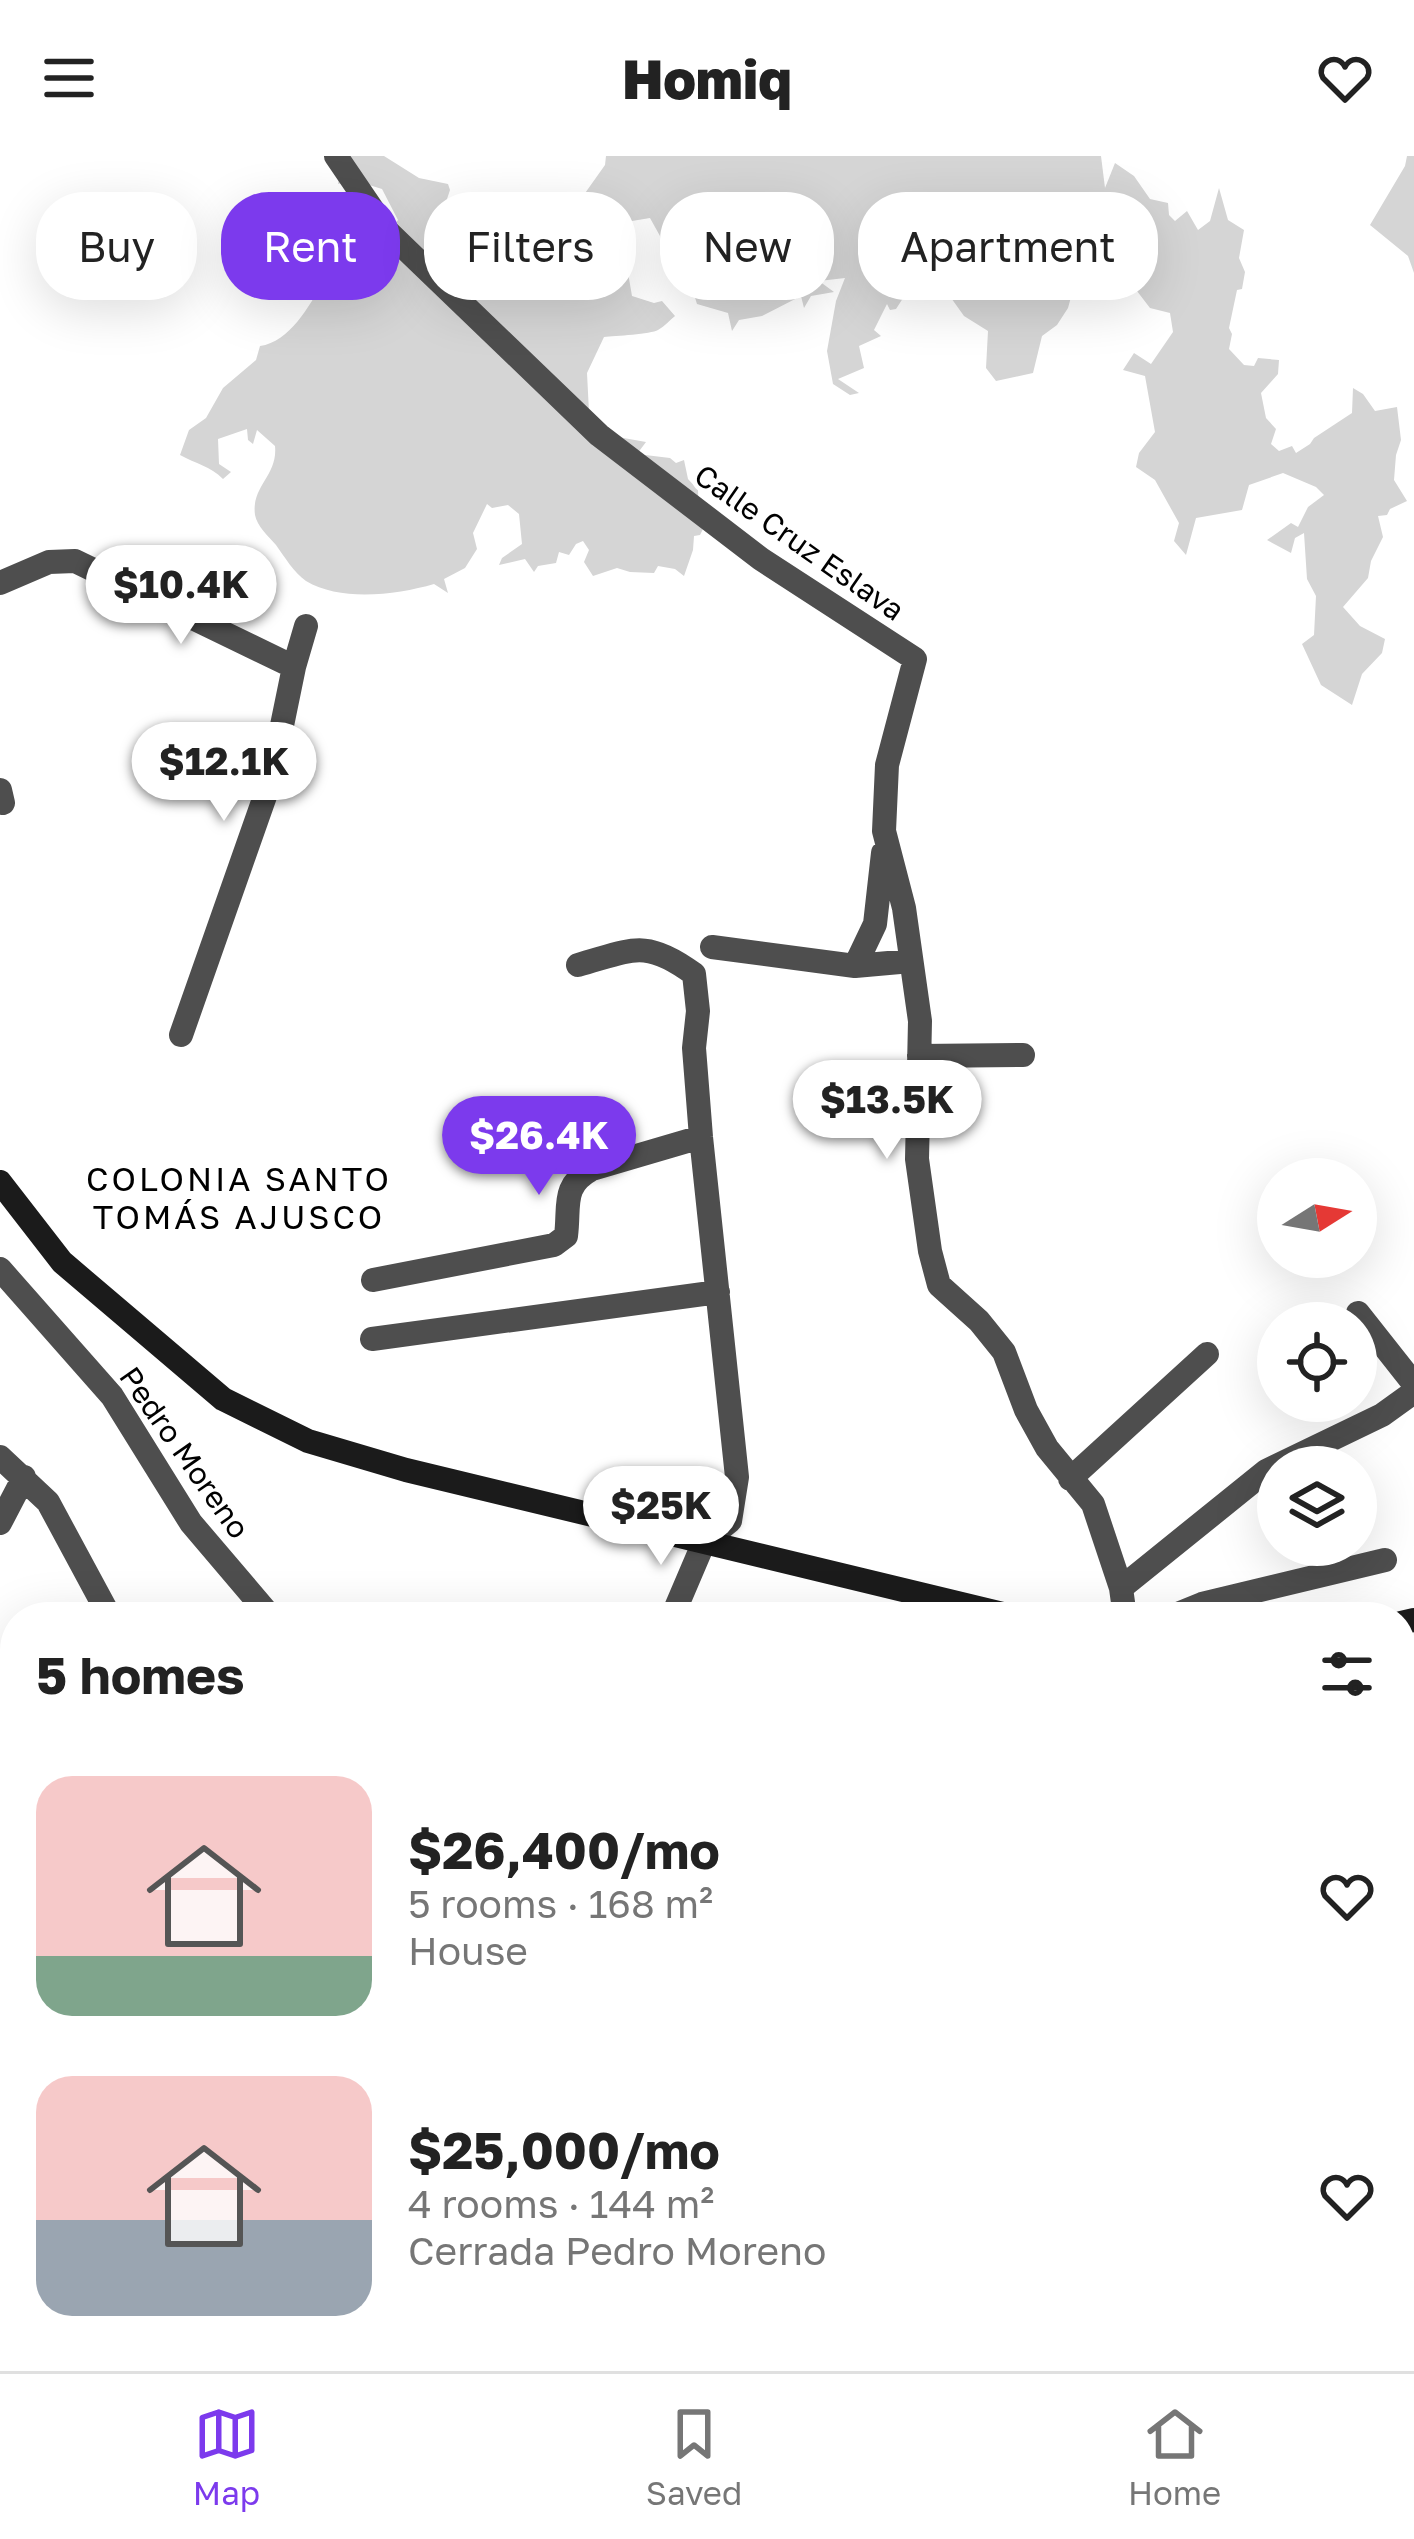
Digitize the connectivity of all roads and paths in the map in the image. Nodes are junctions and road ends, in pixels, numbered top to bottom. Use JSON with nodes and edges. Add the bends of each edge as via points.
{"nodes":[{"id":1,"x":336,"y":156,"type":"edge"},
{"id":2,"x":0,"y":583,"type":"edge"},
{"id":3,"x":306,"y":626,"type":"dead end"},
{"id":4,"x":294,"y":667,"type":"junction"},
{"id":5,"x":884,"y":831,"type":"junction"},
{"id":6,"x":712,"y":947,"type":"dead end"},
{"id":7,"x":911,"y":961,"type":"junction"},
{"id":8,"x":578,"y":964,"type":"dead end"},
{"id":9,"x":855,"y":965,"type":"junction"},
{"id":10,"x":181,"y":1035,"type":"dead end"},
{"id":11,"x":1023,"y":1054,"type":"dead end"},
{"id":12,"x":919,"y":1056,"type":"junction"},
{"id":13,"x":701,"y":1137,"type":"junction"},
{"id":14,"x":0,"y":1183,"type":"edge"},
{"id":15,"x":0,"y":1269,"type":"edge"},
{"id":16,"x":374,"y":1280,"type":"dead end"},
{"id":17,"x":718,"y":1292,"type":"junction"},
{"id":18,"x":1377,"y":1338,"type":"edge"},
{"id":19,"x":372,"y":1339,"type":"dead end"},
{"id":20,"x":1207,"y":1354,"type":"dead end"},
{"id":21,"x":1414,"y":1388,"type":"edge"},
{"id":22,"x":0,"y":1457,"type":"edge"},
{"id":23,"x":24,"y":1478,"type":"junction"},
{"id":24,"x":1070,"y":1480,"type":"junction"},
{"id":25,"x":0,"y":1522,"type":"edge"},
{"id":26,"x":704,"y":1542,"type":"junction"},
{"id":27,"x":1385,"y":1560,"type":"dead end"},
{"id":28,"x":1121,"y":1588,"type":"junction"},
{"id":29,"x":102,"y":1602,"type":"edge"},
{"id":30,"x":258,"y":1602,"type":"edge"},
{"id":31,"x":678,"y":1602,"type":"edge"},
{"id":32,"x":954,"y":1602,"type":"edge"},
{"id":33,"x":1123,"y":1602,"type":"edge"},
{"id":34,"x":1210,"y":1602,"type":"edge"}],
"edges":[{"from":1,"to":5,"type":"street","name":"Calle Cruz Eslava","via":[[387,231],[599,435],[761,559],[915,659],[887,765]]},
{"from":2,"to":4,"type":"street","via":[[50,562],[75,561]]},
{"from":3,"to":4,"type":"street"},
{"from":4,"to":10,"type":"street","via":[[271,779]]},
{"from":5,"to":7,"type":"street","name":"Calle Cruz Eslava"},
{"from":5,"to":9,"type":"street","via":[[875,924]]},
{"from":6,"to":9,"type":"street"},
{"from":7,"to":9,"type":"street"},
{"from":7,"to":12,"type":"street","name":"Calle Cruz Eslava"},
{"from":8,"to":13,"type":"street","via":[[643,948],[694,974]]},
{"from":11,"to":12,"type":"street"},
{"from":12,"to":24,"type":"street","name":"Calle Cruz Eslava","via":[[916,1159],[939,1285],[1004,1352],[1026,1410]]},
{"from":13,"to":16,"type":"street","via":[[577,1177],[568,1190],[566,1237],[554,1245]]},
{"from":13,"to":17,"type":"street"},
{"from":14,"to":26,"type":"main road","via":[[62,1262],[224,1399],[308,1441],[367,1459]]},
{"from":15,"to":30,"type":"street","name":"Pedro Moreno","via":[[112,1396],[191,1523]]},
{"from":17,"to":19,"type":"street"},
{"from":17,"to":26,"type":"street","via":[[737,1477],[730,1521]]},
{"from":18,"to":21,"type":"street"},
{"from":20,"to":24,"type":"street"},
{"from":21,"to":28,"type":"street","via":[[1382,1415],[1266,1471]]},
{"from":22,"to":23,"type":"street"},
{"from":23,"to":25,"type":"street"},
{"from":23,"to":29,"type":"street","via":[[48,1502]]},
{"from":24,"to":28,"type":"street","name":"Calle Cruz Eslava","via":[[1093,1504]]},
{"from":26,"to":31,"type":"street"},
{"from":26,"to":32,"type":"main road"},
{"from":27,"to":34,"type":"street"},
{"from":28,"to":33,"type":"street","name":"Calle Cruz Eslava"}]}
